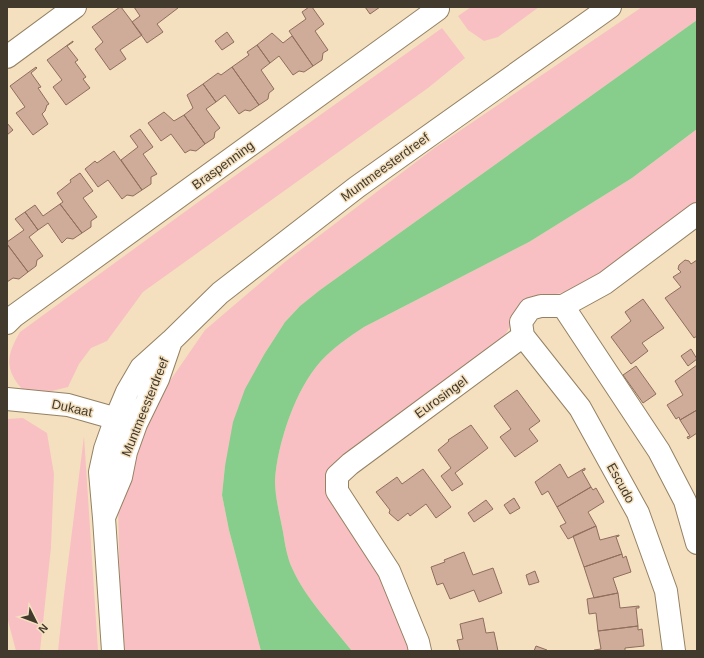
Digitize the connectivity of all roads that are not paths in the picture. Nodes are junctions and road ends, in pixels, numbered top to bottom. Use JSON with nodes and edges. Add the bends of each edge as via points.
{"nodes":[{"id":1,"x":75,"y":7,"type":"edge"},
{"id":2,"x":437,"y":7,"type":"edge"},
{"id":3,"x":610,"y":7,"type":"edge"},
{"id":4,"x":7,"y":57,"type":"edge"},
{"id":5,"x":697,"y":214,"type":"edge"},
{"id":6,"x":563,"y":306,"type":"junction"},
{"id":7,"x":7,"y":323,"type":"edge"},
{"id":8,"x":523,"y":336,"type":"junction"},
{"id":9,"x":8,"y":396,"type":"edge"},
{"id":10,"x":126,"y":421,"type":"junction"},
{"id":11,"x":697,"y":543,"type":"edge"},
{"id":12,"x":113,"y":651,"type":"edge"},
{"id":13,"x":420,"y":651,"type":"edge"},
{"id":14,"x":674,"y":651,"type":"edge"}],
"edges":[{"from":1,"to":4,"type":"street"},
{"from":2,"to":7,"type":"street","name":"Braspenning","via":[[438,9]]},
{"from":3,"to":10,"type":"street","name":"Muntmeesterdreef","via":[[357,187],[220,293],[171,341],[158,379]]},
{"from":5,"to":6,"type":"street","via":[[605,283]]},
{"from":6,"to":8,"type":"street","via":[[530,309],[521,322]]},
{"from":6,"to":11,"type":"street","via":[[659,451],[685,501]]},
{"from":8,"to":13,"type":"street","name":"Eurosingel","via":[[337,476],[337,491],[389,571]]},
{"from":8,"to":14,"type":"street","name":"Escudo","via":[[580,408],[638,513],[666,591]]},
{"from":9,"to":10,"type":"street","name":"Dukaat","via":[[68,405]]},
{"from":10,"to":12,"type":"street","name":"Muntmeesterdreef","via":[[126,452],[121,477],[104,518]]}]}
